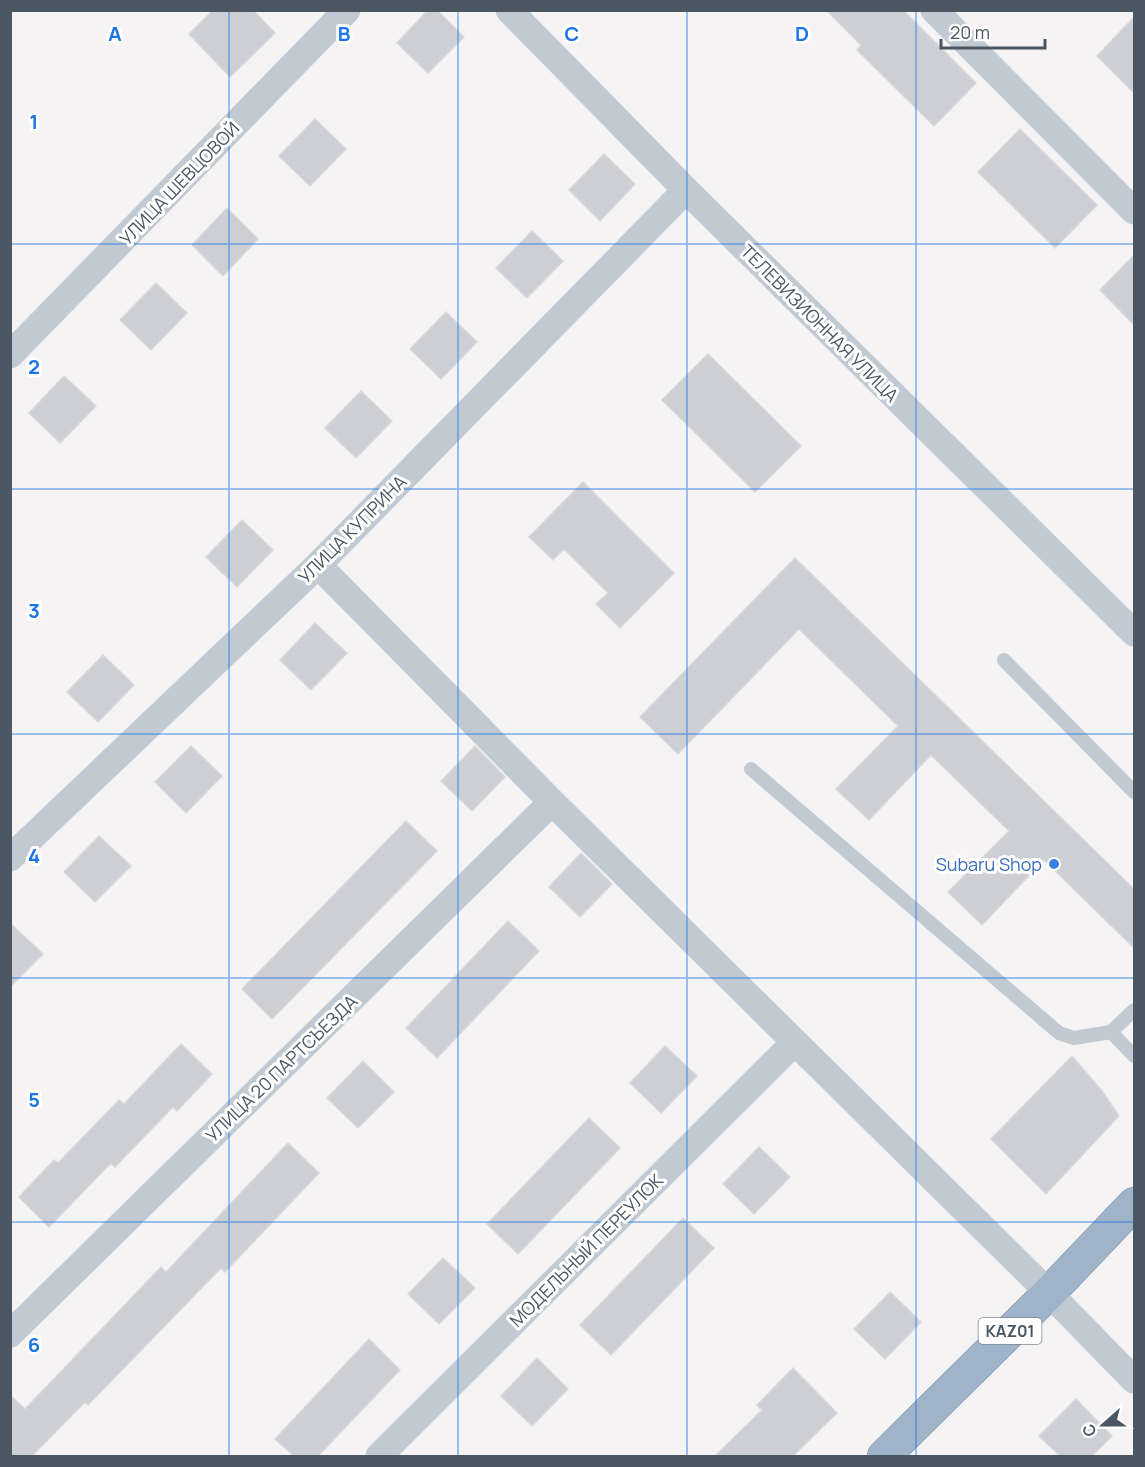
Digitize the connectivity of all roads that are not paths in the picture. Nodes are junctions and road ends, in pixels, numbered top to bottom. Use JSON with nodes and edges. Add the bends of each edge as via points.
{"nodes":[{"id":1,"x":347,"y":10,"type":"edge"},
{"id":2,"x":509,"y":10,"type":"edge"},
{"id":3,"x":934,"y":10,"type":"edge"},
{"id":4,"x":686,"y":190,"type":"junction"},
{"id":5,"x":1134,"y":211,"type":"edge"},
{"id":6,"x":10,"y":355,"type":"edge"},
{"id":7,"x":318,"y":565,"type":"junction"},
{"id":8,"x":1134,"y":633,"type":"edge"},
{"id":9,"x":1004,"y":660,"type":"dead end"},
{"id":10,"x":751,"y":769,"type":"dead end"},
{"id":11,"x":1134,"y":792,"type":"edge"},
{"id":12,"x":552,"y":802,"type":"junction"},
{"id":13,"x":10,"y":858,"type":"edge"},
{"id":14,"x":1134,"y":1010,"type":"edge"},
{"id":15,"x":1111,"y":1032,"type":"junction"},
{"id":16,"x":794,"y":1043,"type":"junction"},
{"id":17,"x":1134,"y":1056,"type":"edge"},
{"id":18,"x":1134,"y":1204,"type":"edge"},
{"id":19,"x":1049,"y":1293,"type":"junction"},
{"id":20,"x":10,"y":1334,"type":"edge"},
{"id":21,"x":1134,"y":1380,"type":"edge"},
{"id":22,"x":379,"y":1456,"type":"edge"},
{"id":23,"x":884,"y":1456,"type":"edge"}],
"edges":[{"from":1,"to":6,"type":"street","name":"УЛИЦА ШЕВЦОВОЙ"},
{"from":2,"to":4,"type":"street","name":"ТЕЛЕВИЗИОННАЯ УЛИЦА"},
{"from":3,"to":5,"type":"street"},
{"from":4,"to":7,"type":"street","name":"УЛИЦА КУПРИНА"},
{"from":4,"to":8,"type":"street","name":"ТЕЛЕВИЗИОННАЯ УЛИЦА"},
{"from":7,"to":12,"type":"street"},
{"from":7,"to":13,"type":"street","name":"УЛИЦА КУПРИНА"},
{"from":9,"to":11,"type":"lane"},
{"from":10,"to":15,"type":"lane","via":[[1059,1033],[1074,1038]]},
{"from":12,"to":16,"type":"street"},
{"from":12,"to":20,"type":"street","name":"УЛИЦА 20 ПАРТСЪЕЗДА"},
{"from":14,"to":15,"type":"lane"},
{"from":15,"to":17,"type":"lane"},
{"from":16,"to":19,"type":"street"},
{"from":16,"to":22,"type":"street","name":"МОДЕЛЬНЫЙ ПЕРЕУЛОК"},
{"from":18,"to":19,"type":"highway","number":"KАZ01"},
{"from":19,"to":21,"type":"street"},
{"from":19,"to":23,"type":"highway","number":"KАZ01"}]}
